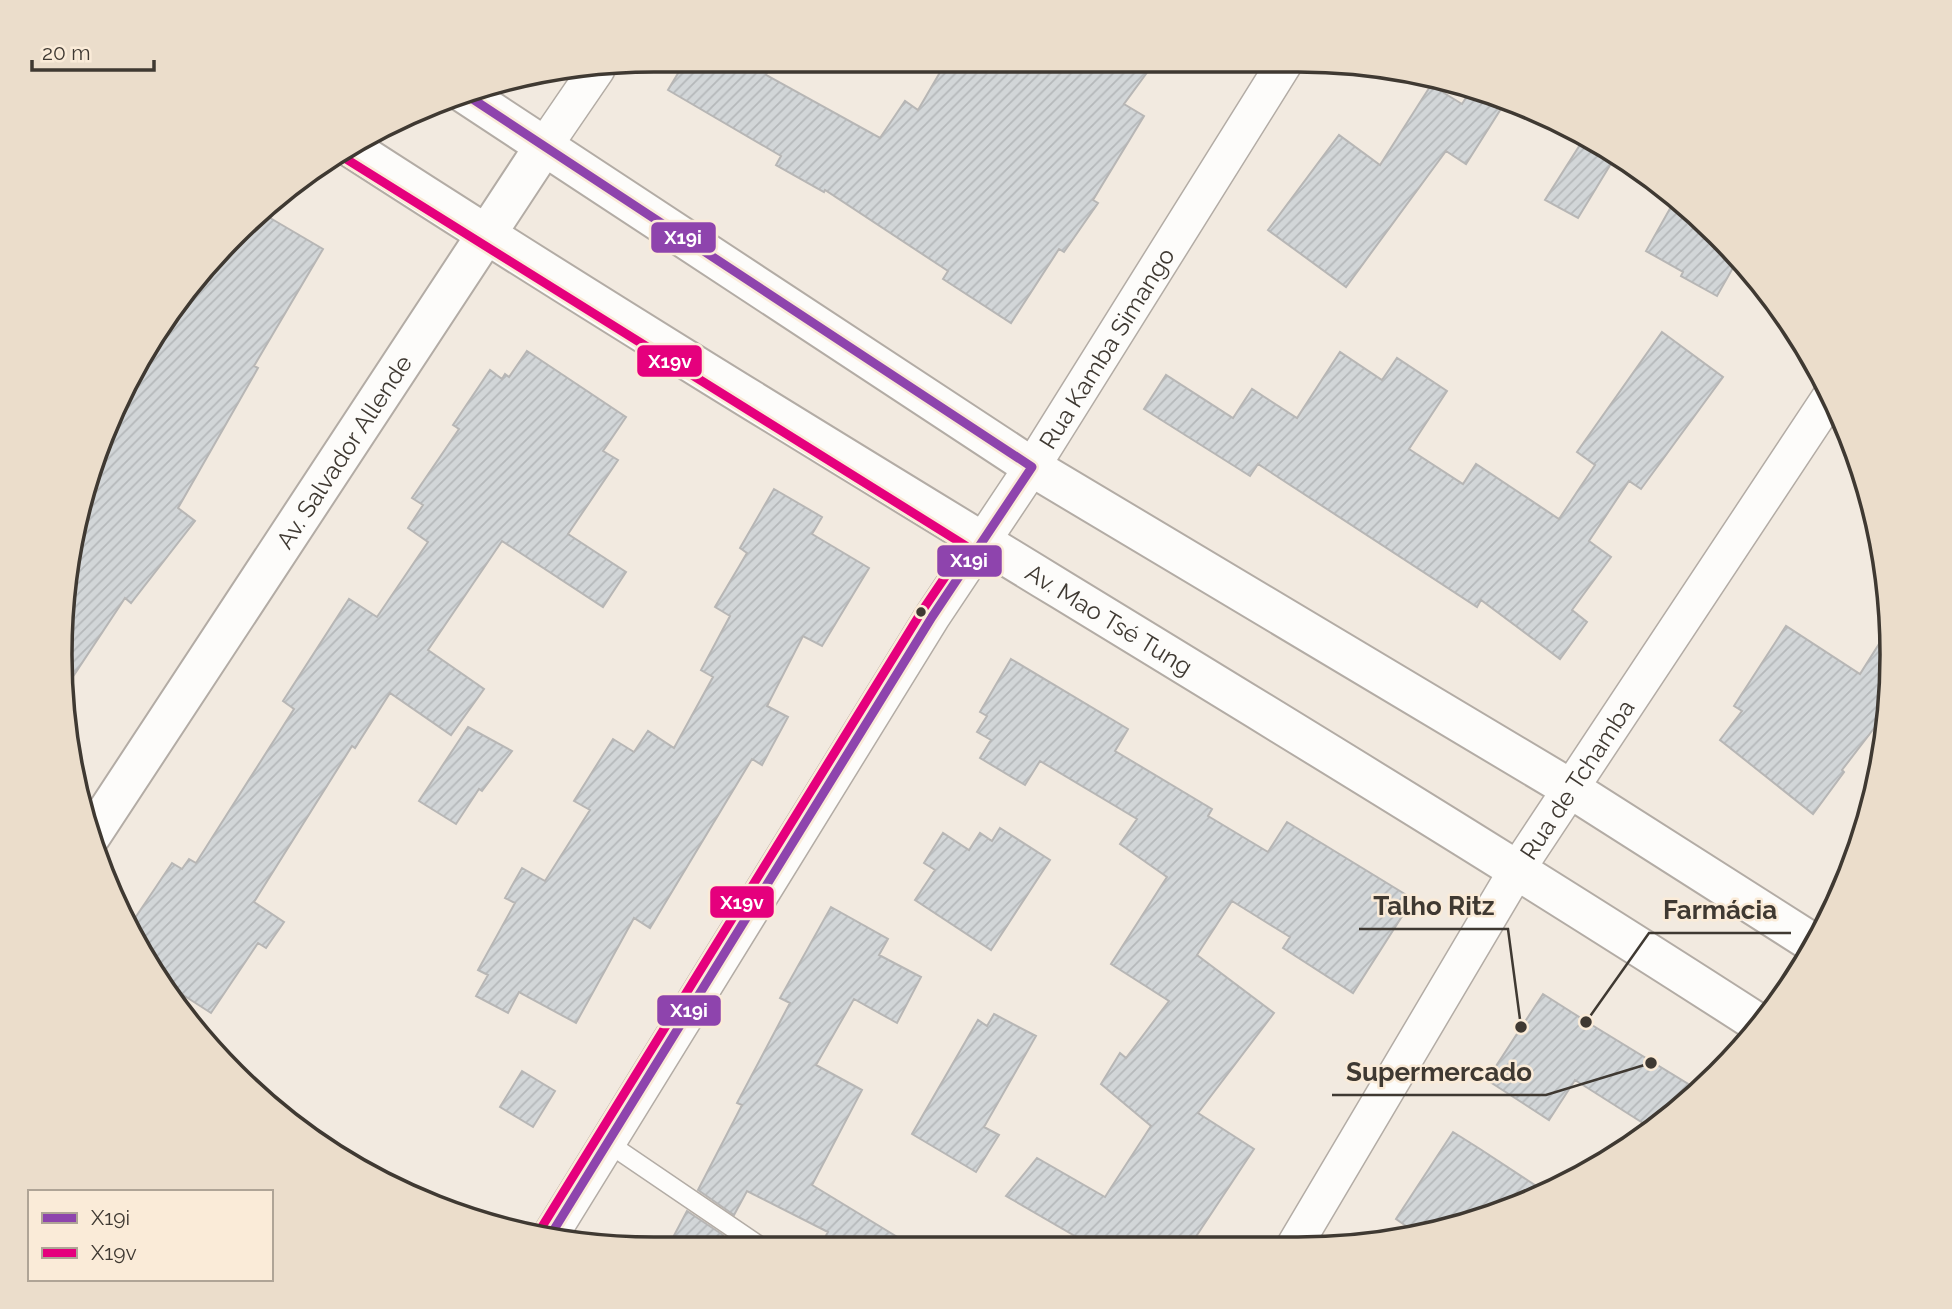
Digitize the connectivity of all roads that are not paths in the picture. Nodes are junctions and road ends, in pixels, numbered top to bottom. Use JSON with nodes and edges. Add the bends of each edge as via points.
{"nodes":[{"id":1,"x":1279,"y":72,"type":"edge"},
{"id":2,"x":593,"y":75,"type":"edge"},
{"id":3,"x":475,"y":101,"type":"edge"},
{"id":4,"x":545,"y":145,"type":"junction"},
{"id":5,"x":359,"y":153,"type":"edge"},
{"id":6,"x":485,"y":234,"type":"junction"},
{"id":7,"x":1824,"y":406,"type":"edge"},
{"id":8,"x":1032,"y":467,"type":"junction"},
{"id":9,"x":983,"y":542,"type":"junction"},
{"id":10,"x":1571,"y":789,"type":"junction"},
{"id":11,"x":98,"y":825,"type":"edge"},
{"id":12,"x":1518,"y":868,"type":"junction"},
{"id":13,"x":1806,"y":939,"type":"edge"},
{"id":14,"x":1752,"y":1019,"type":"edge"},
{"id":15,"x":608,"y":1143,"type":"junction"},
{"id":16,"x":555,"y":1228,"type":"edge"},
{"id":17,"x":746,"y":1237,"type":"edge"},
{"id":18,"x":1300,"y":1237,"type":"edge"}],
"edges":[{"from":1,"to":8,"type":"street","name":"Rua Kamba Simango"},
{"from":2,"to":4,"type":"street","name":"Av. Salvador Allende"},
{"from":3,"to":4,"type":"main road"},
{"from":4,"to":6,"type":"main road","name":"Av. Salvador Allende"},
{"from":4,"to":8,"type":"main road"},
{"from":5,"to":6,"type":"main road","name":"Av. Mao Tsé Tung"},
{"from":6,"to":9,"type":"main road","name":"Av. Mao Tsé Tung"},
{"from":6,"to":11,"type":"main road","name":"Av. Salvador Allende"},
{"from":7,"to":10,"type":"street","name":"Rua de Tchamba"},
{"from":8,"to":9,"type":"street","name":"Rua Kamba Simango"},
{"from":8,"to":10,"type":"main road"},
{"from":9,"to":12,"type":"main road","name":"Av. Mao Tsé Tung"},
{"from":9,"to":15,"type":"street","name":"Rua Kamba Simango","via":[[932,617]]},
{"from":10,"to":12,"type":"street","name":"Rua de Tchamba"},
{"from":10,"to":13,"type":"main road"},
{"from":12,"to":14,"type":"main road","name":"Av. Mao Tsé Tung"},
{"from":12,"to":18,"type":"street","name":"Rua de Tchamba"},
{"from":15,"to":16,"type":"street","name":"Rua Kamba Simango"},
{"from":15,"to":17,"type":"lane"}]}
